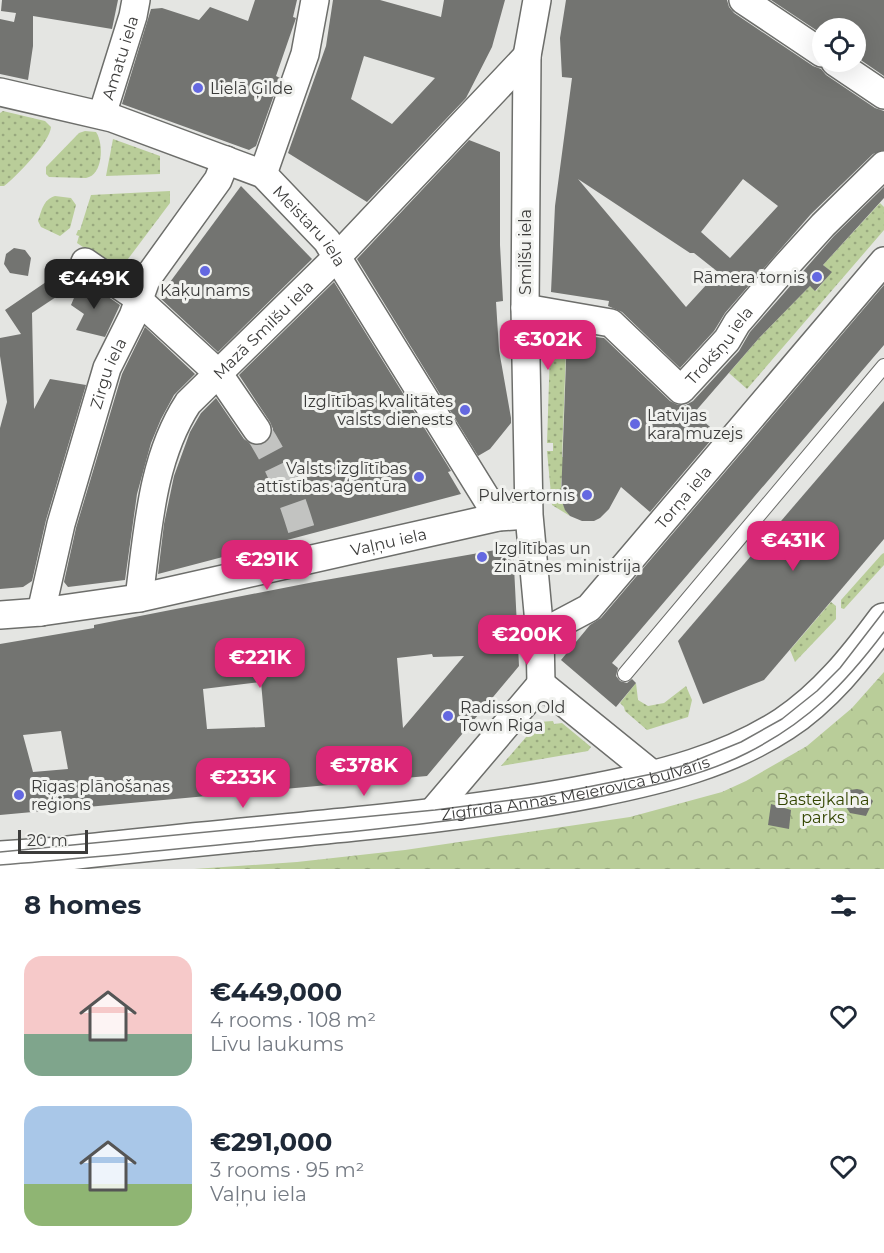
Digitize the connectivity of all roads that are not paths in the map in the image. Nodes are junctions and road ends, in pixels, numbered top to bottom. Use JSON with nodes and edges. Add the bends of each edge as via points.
{"nodes":[{"id":1,"x":136,"y":0,"type":"edge"},
{"id":2,"x":315,"y":0,"type":"edge"},
{"id":3,"x":537,"y":0,"type":"edge"},
{"id":4,"x":743,"y":0,"type":"edge"},
{"id":5,"x":812,"y":46,"type":"edge"},
{"id":6,"x":527,"y":56,"type":"junction"},
{"id":7,"x":850,"y":72,"type":"edge"},
{"id":8,"x":0,"y":92,"type":"edge"},
{"id":9,"x":884,"y":95,"type":"edge"},
{"id":10,"x":102,"y":115,"type":"junction"},
{"id":11,"x":226,"y":160,"type":"junction"},
{"id":12,"x":884,"y":165,"type":"edge"},
{"id":13,"x":263,"y":174,"type":"junction"},
{"id":14,"x":337,"y":257,"type":"junction"},
{"id":15,"x":884,"y":261,"type":"edge"},
{"id":16,"x":85,"y":262,"type":"dead end"},
{"id":17,"x":139,"y":302,"type":"junction"},
{"id":18,"x":525,"y":308,"type":"junction"},
{"id":19,"x":884,"y":366,"type":"edge"},
{"id":20,"x":218,"y":373,"type":"junction"},
{"id":21,"x":257,"y":430,"type":"tunnel mouth"},
{"id":22,"x":529,"y":515,"type":"junction"},
{"id":23,"x":498,"y":517,"type":"junction"},
{"id":24,"x":139,"y":598,"type":"junction"},
{"id":25,"x":41,"y":612,"type":"junction"},
{"id":26,"x":0,"y":615,"type":"edge"},
{"id":27,"x":884,"y":620,"type":"edge"},
{"id":28,"x":540,"y":634,"type":"junction"},
{"id":29,"x":626,"y":674,"type":"dead end"},
{"id":30,"x":541,"y":684,"type":"junction"},
{"id":31,"x":657,"y":778,"type":"junction"},
{"id":32,"x":429,"y":816,"type":"junction"},
{"id":33,"x":0,"y":858,"type":"edge"}],
"edges":[{"from":1,"to":10,"type":"street","name":"Amatu iela"},
{"from":2,"to":13,"type":"street","via":[[304,54]]},
{"from":3,"to":6,"type":"street","name":"Smilšu iela"},
{"from":4,"to":5,"type":"street"},
{"from":6,"to":14,"type":"street","name":"Mazā Smilšu iela"},
{"from":6,"to":18,"type":"street","name":"Smilšu iela"},
{"from":7,"to":9,"type":"street"},
{"from":8,"to":10,"type":"street","name":"Meistaru iela"},
{"from":10,"to":11,"type":"street","name":"Meistaru iela"},
{"from":11,"to":13,"type":"street","name":"Meistaru iela"},
{"from":11,"to":17,"type":"street","name":"Zirgu iela","via":[[218,180],[146,280]]},
{"from":12,"to":18,"type":"street","name":"Trokšņu iela","via":[[784,268],[681,390],[611,322]]},
{"from":13,"to":14,"type":"street","name":"Meistaru iela","via":[[327,241]]},
{"from":14,"to":20,"type":"street","name":"Mazā Smilšu iela"},
{"from":14,"to":23,"type":"street","name":"Meistaru iela"},
{"from":15,"to":28,"type":"street","name":"Torņa iela","via":[[589,608]]},
{"from":16,"to":17,"type":"street"},
{"from":17,"to":20,"type":"street"},
{"from":17,"to":25,"type":"street","name":"Zirgu iela","via":[[107,368],[61,524]]},
{"from":18,"to":22,"type":"street","name":"Smilšu iela"},
{"from":19,"to":29,"type":"lane"},
{"from":20,"to":21,"type":"street"},
{"from":20,"to":24,"type":"street","name":"Mazā Smilšu iela","via":[[188,403],[164,453],[154,487]]},
{"from":22,"to":23,"type":"street","name":"Vaļņu iela"},
{"from":22,"to":28,"type":"street","name":"Smilšu iela"},
{"from":23,"to":24,"type":"street","name":"Vaļņu iela","via":[[306,547]]},
{"from":24,"to":25,"type":"street","name":"Vaļņu iela"},
{"from":25,"to":26,"type":"street","name":"Vaļņu iela"},
{"from":27,"to":31,"type":"street","name":"Zigfrīda Annas Meierovica bulvāris","via":[[844,672],[785,724],[743,747]]},
{"from":28,"to":30,"type":"street","name":"Smilšu iela"},
{"from":30,"to":31,"type":"street"},
{"from":30,"to":32,"type":"street"},
{"from":31,"to":32,"type":"street","name":"Zigfrīda Annas Meierovica bulvāris","via":[[544,801]]},
{"from":32,"to":33,"type":"street","name":"Zigfrīda Annas Meierovica bulvāris"}]}
